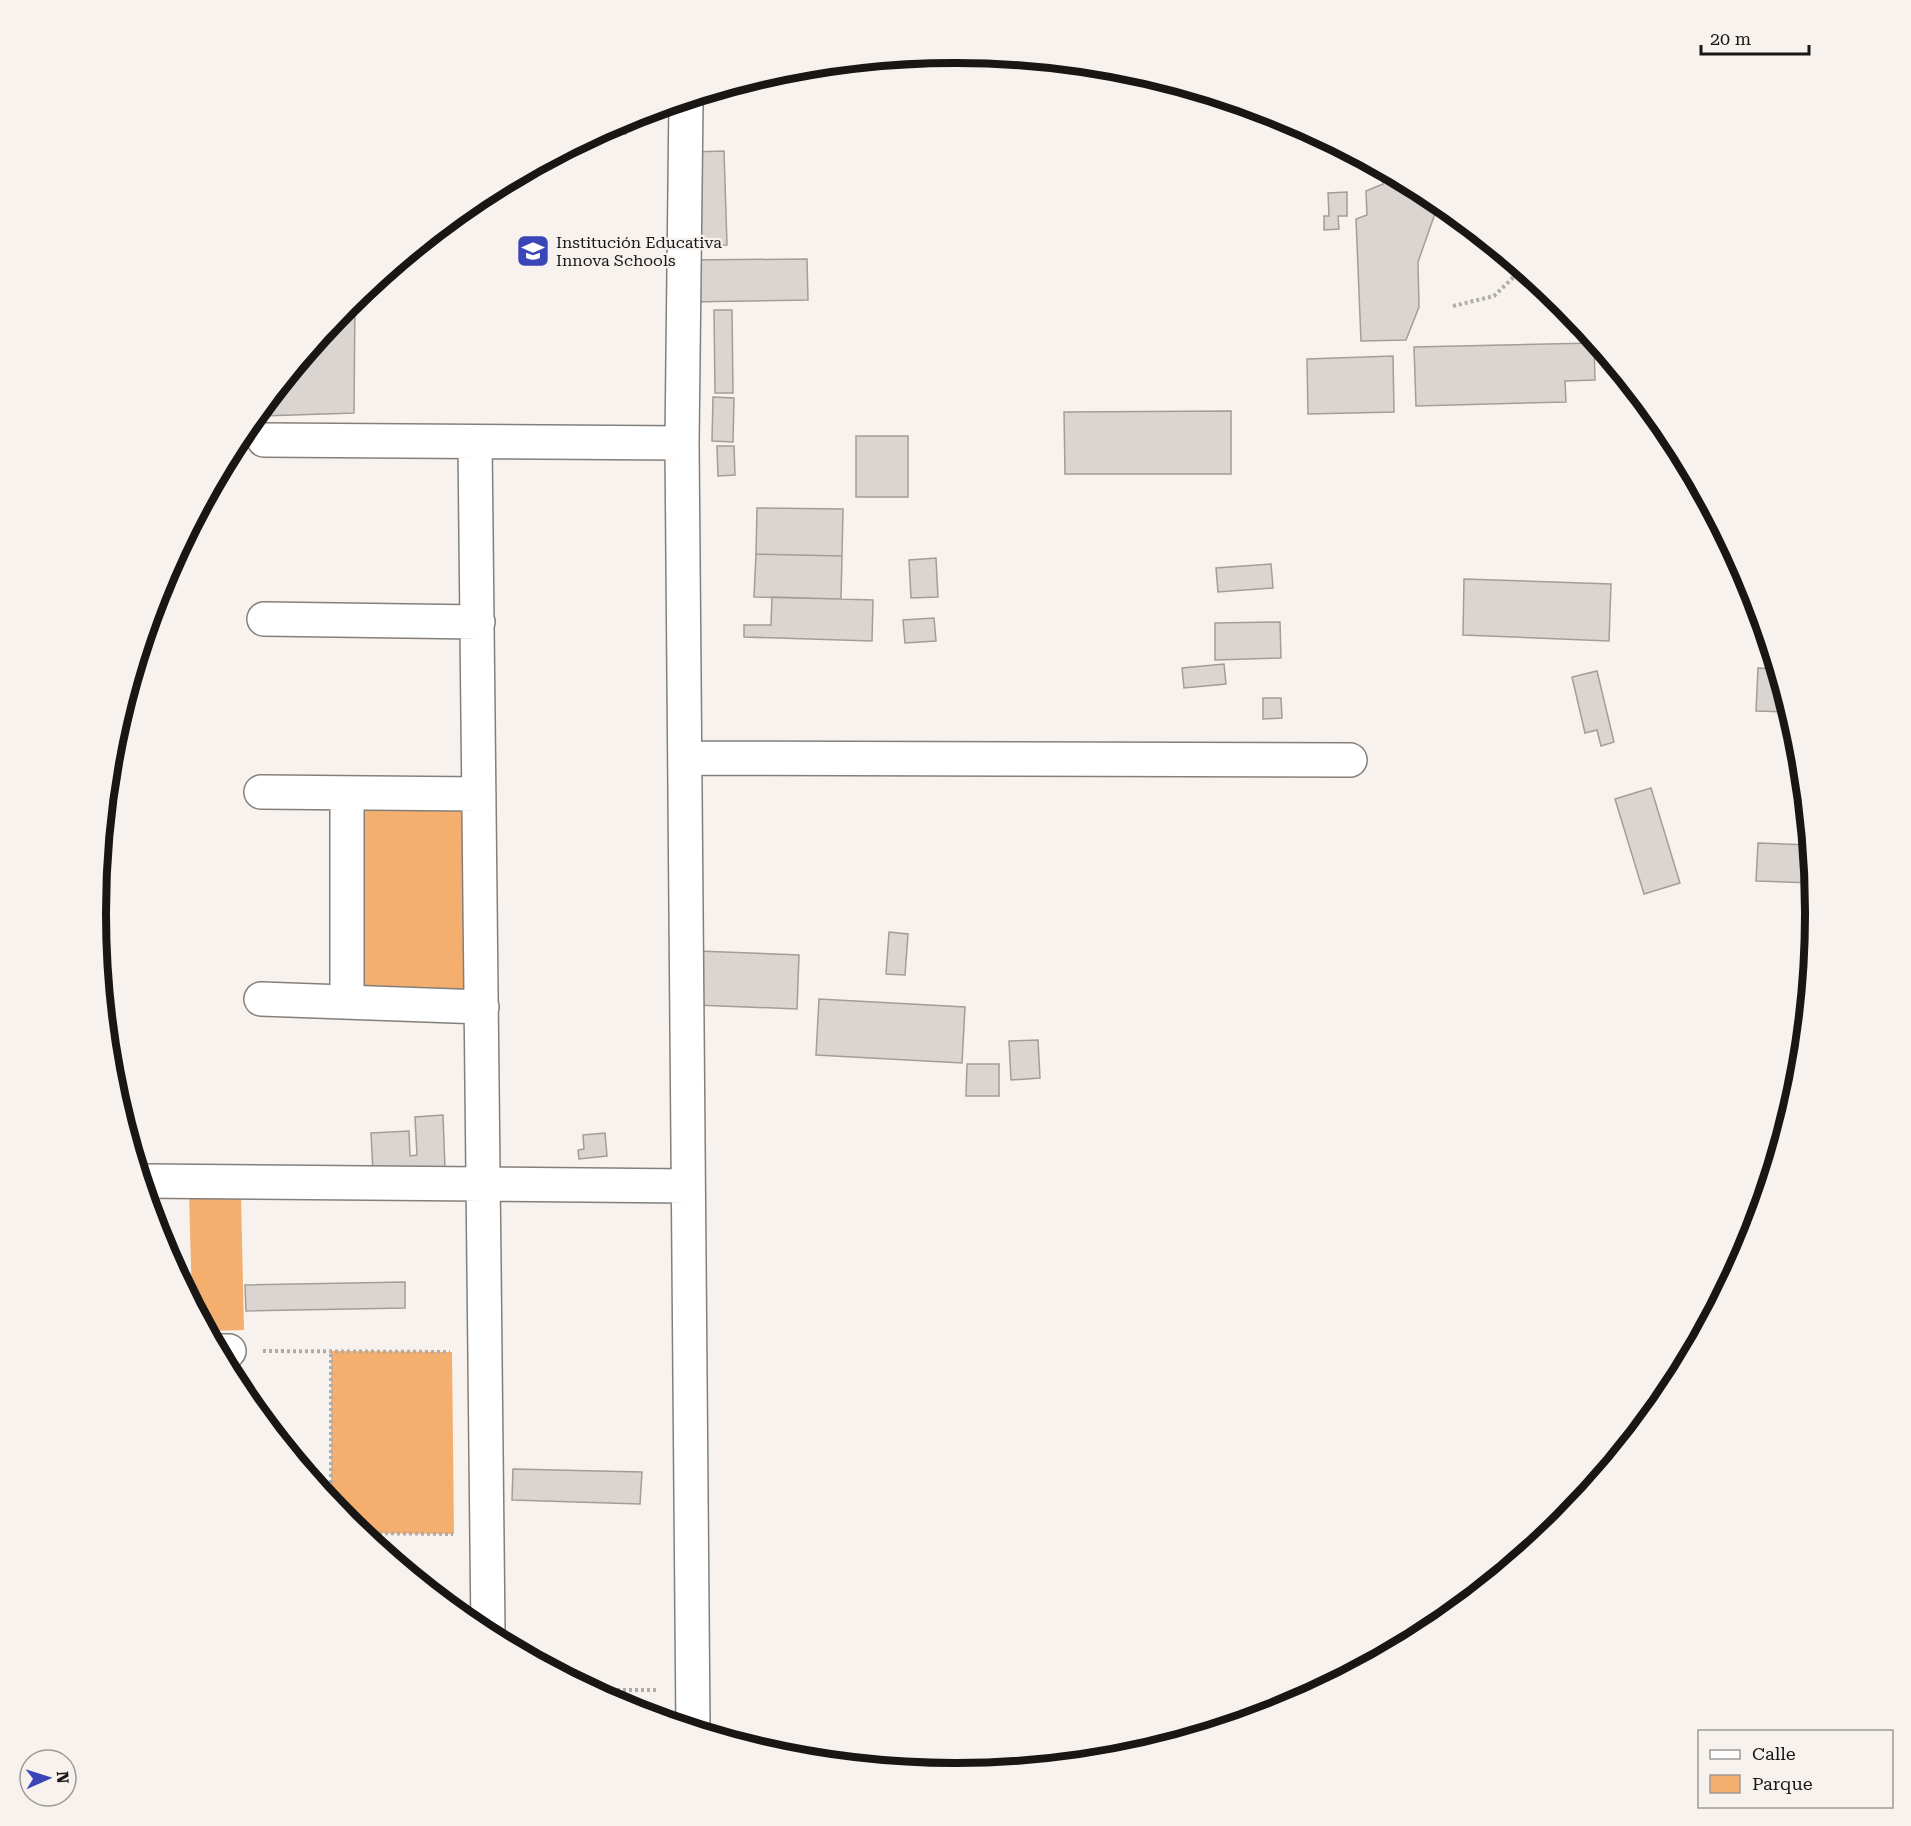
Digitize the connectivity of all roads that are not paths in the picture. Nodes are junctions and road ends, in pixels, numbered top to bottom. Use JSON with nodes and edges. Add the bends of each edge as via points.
{"nodes":[{"id":1,"x":686,"y":107,"type":"edge"},
{"id":2,"x":264,"y":440,"type":"dead end"},
{"id":3,"x":475,"y":442,"type":"junction"},
{"id":4,"x":682,"y":443,"type":"junction"},
{"id":5,"x":264,"y":619,"type":"dead end"},
{"id":6,"x":478,"y":622,"type":"junction"},
{"id":7,"x":685,"y":758,"type":"junction"},
{"id":8,"x":1350,"y":760,"type":"dead end"},
{"id":9,"x":261,"y":792,"type":"dead end"},
{"id":10,"x":347,"y":793,"type":"junction"},
{"id":11,"x":479,"y":794,"type":"junction"},
{"id":12,"x":261,"y":999,"type":"dead end"},
{"id":13,"x":347,"y":1002,"type":"junction"},
{"id":14,"x":482,"y":1007,"type":"junction"},
{"id":15,"x":149,"y":1181,"type":"edge"},
{"id":16,"x":483,"y":1185,"type":"junction"},
{"id":17,"x":688,"y":1186,"type":"junction"},
{"id":18,"x":488,"y":1623,"type":"edge"},
{"id":19,"x":693,"y":1721,"type":"edge"}],
"edges":[{"from":1,"to":4,"type":"street"},
{"from":2,"to":3,"type":"street"},
{"from":3,"to":4,"type":"street"},
{"from":3,"to":6,"type":"street"},
{"from":4,"to":7,"type":"street"},
{"from":5,"to":6,"type":"street"},
{"from":6,"to":11,"type":"street"},
{"from":7,"to":8,"type":"street"},
{"from":7,"to":17,"type":"street"},
{"from":9,"to":10,"type":"street"},
{"from":10,"to":11,"type":"street"},
{"from":10,"to":13,"type":"street"},
{"from":11,"to":14,"type":"street"},
{"from":12,"to":13,"type":"street"},
{"from":13,"to":14,"type":"street"},
{"from":14,"to":16,"type":"street"},
{"from":15,"to":16,"type":"street"},
{"from":16,"to":17,"type":"street"},
{"from":16,"to":18,"type":"street"},
{"from":17,"to":19,"type":"street"}]}
